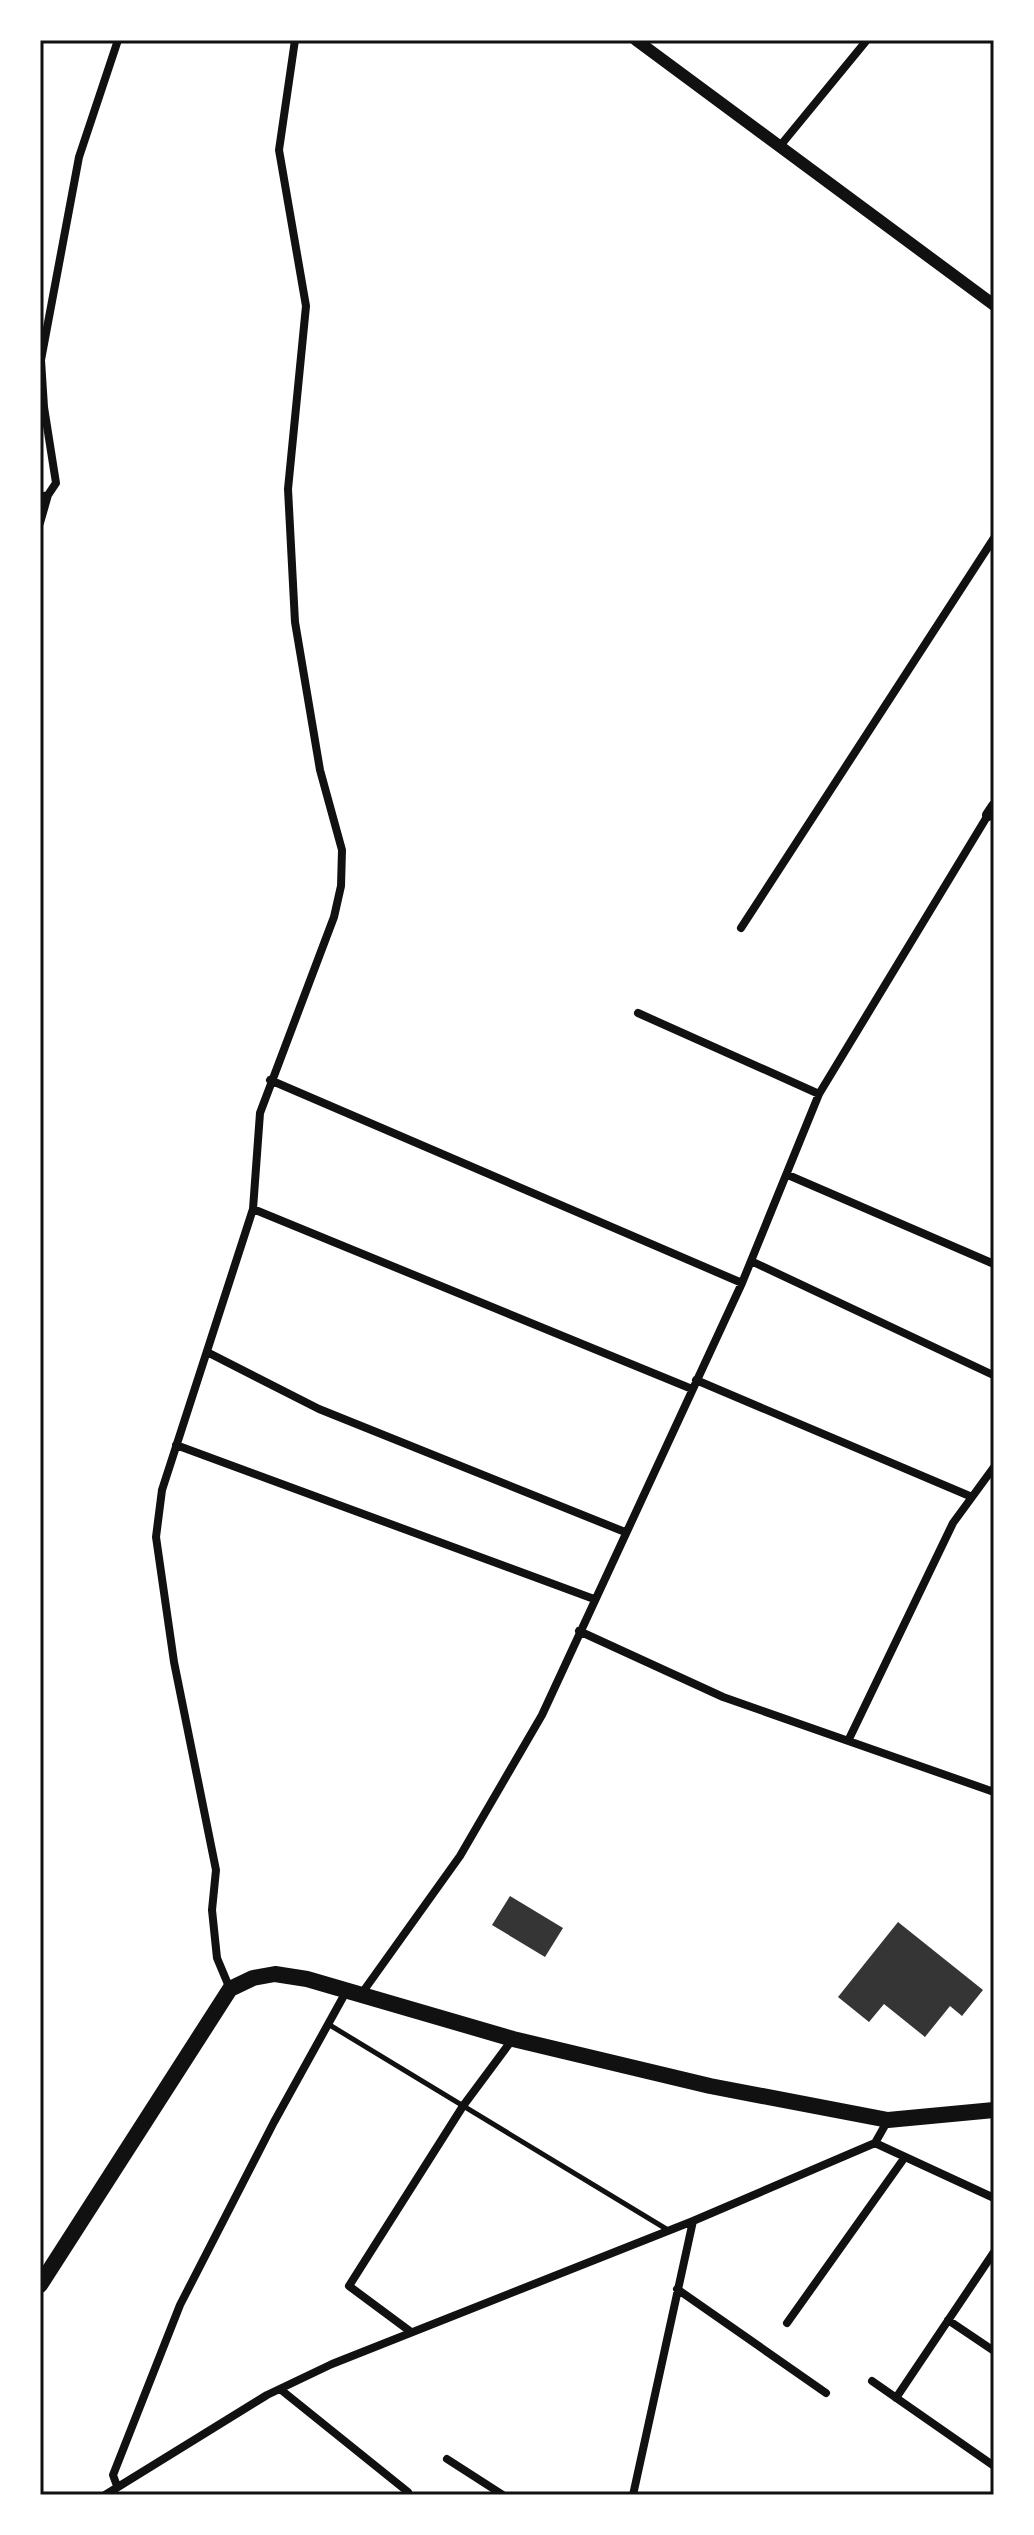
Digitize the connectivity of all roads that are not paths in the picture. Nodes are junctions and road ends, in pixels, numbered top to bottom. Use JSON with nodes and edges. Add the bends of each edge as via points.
{"nodes":[{"id":1,"x":118,"y":40,"type":"edge"},
{"id":2,"x":295,"y":40,"type":"edge"},
{"id":3,"x":636,"y":40,"type":"edge"},
{"id":4,"x":867,"y":40,"type":"edge"},
{"id":5,"x":780,"y":146,"type":"junction"},
{"id":6,"x":994,"y":305,"type":"edge"},
{"id":7,"x":44,"y":496,"type":"edge"},
{"id":8,"x":40,"y":523,"type":"edge"},
{"id":9,"x":994,"y":538,"type":"edge"},
{"id":10,"x":991,"y":810,"type":"edge"},
{"id":11,"x":741,"y":928,"type":"dead end"},
{"id":12,"x":638,"y":1013,"type":"dead end"},
{"id":13,"x":270,"y":1080,"type":"junction"},
{"id":14,"x":819,"y":1094,"type":"junction"},
{"id":15,"x":788,"y":1175,"type":"junction"},
{"id":16,"x":253,"y":1209,"type":"junction"},
{"id":17,"x":751,"y":1261,"type":"junction"},
{"id":18,"x":994,"y":1264,"type":"edge"},
{"id":19,"x":742,"y":1283,"type":"junction"},
{"id":20,"x":207,"y":1352,"type":"junction"},
{"id":21,"x":991,"y":1374,"type":"dead end"},
{"id":22,"x":696,"y":1380,"type":"junction"},
{"id":23,"x":692,"y":1389,"type":"junction"},
{"id":24,"x":176,"y":1445,"type":"junction"},
{"id":25,"x":994,"y":1467,"type":"edge"},
{"id":26,"x":972,"y":1497,"type":"junction"},
{"id":27,"x":625,"y":1532,"type":"junction"},
{"id":28,"x":594,"y":1599,"type":"junction"},
{"id":29,"x":579,"y":1631,"type":"junction"},
{"id":30,"x":849,"y":1739,"type":"junction"},
{"id":31,"x":994,"y":1792,"type":"edge"},
{"id":32,"x":230,"y":1989,"type":"junction"},
{"id":33,"x":355,"y":1991,"type":"junction"},
{"id":34,"x":328,"y":2024,"type":"junction"},
{"id":35,"x":513,"y":2039,"type":"junction"},
{"id":36,"x":463,"y":2106,"type":"junction"},
{"id":37,"x":994,"y":2110,"type":"edge"},
{"id":38,"x":888,"y":2120,"type":"junction"},
{"id":39,"x":875,"y":2143,"type":"junction"},
{"id":40,"x":905,"y":2157,"type":"junction"},
{"id":41,"x":994,"y":2198,"type":"edge"},
{"id":42,"x":693,"y":2221,"type":"junction"},
{"id":43,"x":669,"y":2230,"type":"junction"},
{"id":44,"x":994,"y":2252,"type":"edge"},
{"id":45,"x":40,"y":2285,"type":"edge"},
{"id":46,"x":677,"y":2289,"type":"junction"},
{"id":47,"x":948,"y":2320,"type":"junction"},
{"id":48,"x":787,"y":2323,"type":"dead end"},
{"id":49,"x":411,"y":2332,"type":"junction"},
{"id":50,"x":994,"y":2351,"type":"edge"},
{"id":51,"x":872,"y":2381,"type":"dead end"},
{"id":52,"x":280,"y":2389,"type":"junction"},
{"id":53,"x":826,"y":2393,"type":"dead end"},
{"id":54,"x":896,"y":2398,"type":"junction"},
{"id":55,"x":447,"y":2459,"type":"dead end"},
{"id":56,"x":994,"y":2466,"type":"edge"},
{"id":57,"x":117,"y":2486,"type":"junction"},
{"id":58,"x":408,"y":2492,"type":"dead end"},
{"id":59,"x":105,"y":2495,"type":"edge"},
{"id":60,"x":503,"y":2495,"type":"edge"},
{"id":61,"x":633,"y":2495,"type":"edge"}],
"edges":[{"from":1,"to":7,"type":"street","via":[[79,157],[41,360],[56,483]]},
{"from":2,"to":13,"type":"street","via":[[279,150],[306,306],[288,489],[295,622],[320,770],[342,850],[334,917]]},
{"from":3,"to":5,"type":"street"},
{"from":4,"to":5,"type":"street"},
{"from":5,"to":6,"type":"street"},
{"from":7,"to":8,"type":"street"},
{"from":9,"to":11,"type":"street"},
{"from":10,"to":14,"type":"street"},
{"from":12,"to":14,"type":"street"},
{"from":13,"to":16,"type":"street","via":[[260,1113]]},
{"from":13,"to":19,"type":"street"},
{"from":14,"to":15,"type":"street"},
{"from":15,"to":17,"type":"street"},
{"from":15,"to":18,"type":"street"},
{"from":16,"to":20,"type":"street"},
{"from":16,"to":23,"type":"street"},
{"from":17,"to":19,"type":"street"},
{"from":17,"to":21,"type":"street"},
{"from":19,"to":22,"type":"street"},
{"from":20,"to":24,"type":"street"},
{"from":20,"to":27,"type":"street","via":[[319,1409]]},
{"from":22,"to":23,"type":"street"},
{"from":22,"to":26,"type":"street"},
{"from":23,"to":27,"type":"street"},
{"from":24,"to":28,"type":"street"},
{"from":24,"to":32,"type":"street","via":[[162,1490],[156,1537],[174,1662],[216,1870],[212,1910],[217,1958]]},
{"from":25,"to":26,"type":"street"},
{"from":26,"to":30,"type":"street","via":[[953,1523]]},
{"from":27,"to":28,"type":"street"},
{"from":28,"to":29,"type":"street"},
{"from":29,"to":30,"type":"street","via":[[723,1697]]},
{"from":29,"to":33,"type":"street","via":[[542,1715],[460,1856]]},
{"from":30,"to":31,"type":"street"},
{"from":32,"to":33,"type":"main road","via":[[275,1974]]},
{"from":32,"to":45,"type":"main road"},
{"from":33,"to":34,"type":"street"},
{"from":33,"to":35,"type":"main road"},
{"from":34,"to":36,"type":"lane"},
{"from":34,"to":57,"type":"street","via":[[180,2305],[113,2475]]},
{"from":35,"to":36,"type":"street"},
{"from":35,"to":38,"type":"main road","via":[[710,2086]]},
{"from":36,"to":43,"type":"lane"},
{"from":36,"to":49,"type":"street","via":[[349,2286]]},
{"from":37,"to":38,"type":"main road"},
{"from":38,"to":39,"type":"street"},
{"from":39,"to":40,"type":"street"},
{"from":39,"to":42,"type":"street"},
{"from":40,"to":41,"type":"street"},
{"from":40,"to":48,"type":"street"},
{"from":42,"to":43,"type":"street"},
{"from":42,"to":46,"type":"street"},
{"from":43,"to":49,"type":"street"},
{"from":44,"to":47,"type":"street"},
{"from":46,"to":53,"type":"street"},
{"from":46,"to":61,"type":"street"},
{"from":47,"to":50,"type":"street"},
{"from":47,"to":54,"type":"street"},
{"from":49,"to":52,"type":"street"},
{"from":51,"to":54,"type":"street"},
{"from":52,"to":57,"type":"street"},
{"from":52,"to":58,"type":"street"},
{"from":54,"to":56,"type":"street"},
{"from":55,"to":60,"type":"street"},
{"from":57,"to":59,"type":"street"}]}
